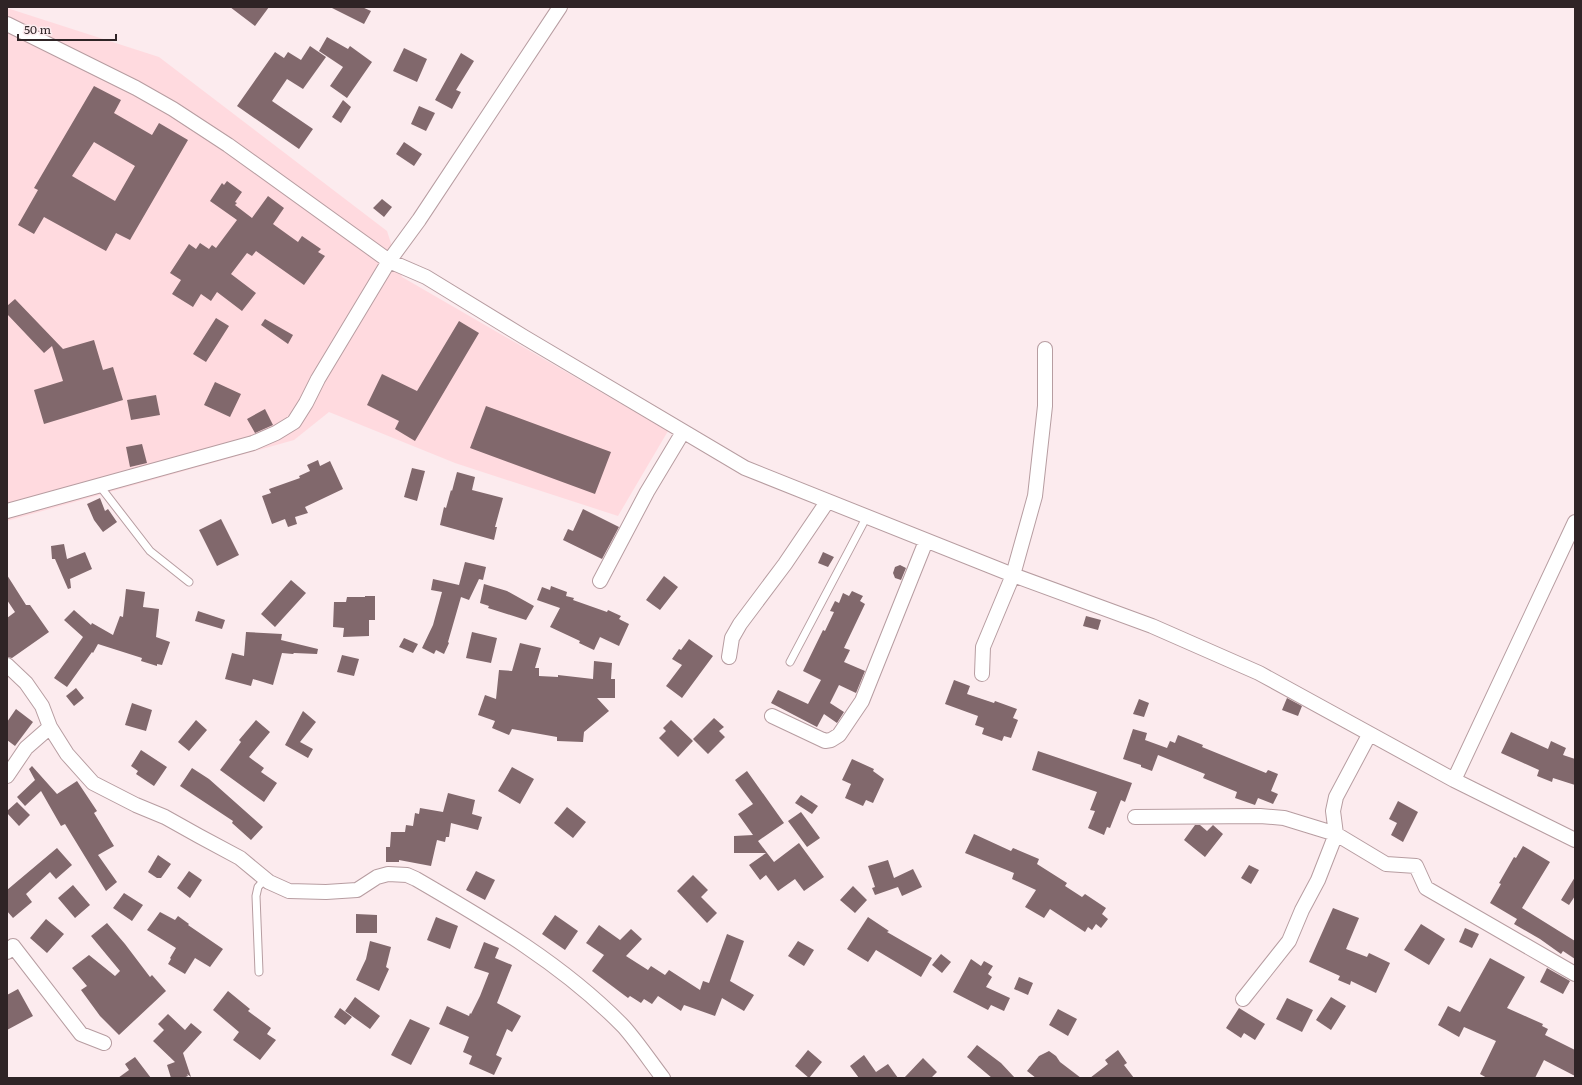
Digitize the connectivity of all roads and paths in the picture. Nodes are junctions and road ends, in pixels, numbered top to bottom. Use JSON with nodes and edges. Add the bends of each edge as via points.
{"nodes":[{"id":1,"x":560,"y":7,"type":"edge"},
{"id":2,"x":7,"y":24,"type":"edge"},
{"id":3,"x":389,"y":261,"type":"junction"},
{"id":4,"x":1045,"y":349,"type":"dead end"},
{"id":5,"x":683,"y":432,"type":"junction"},
{"id":6,"x":99,"y":485,"type":"junction"},
{"id":7,"x":827,"y":502,"type":"junction"},
{"id":8,"x":7,"y":511,"type":"edge"},
{"id":9,"x":866,"y":518,"type":"junction"},
{"id":10,"x":1575,"y":522,"type":"edge"},
{"id":11,"x":926,"y":541,"type":"junction"},
{"id":12,"x":1012,"y":575,"type":"junction"},
{"id":13,"x":600,"y":581,"type":"dead end"},
{"id":14,"x":189,"y":582,"type":"dead end"},
{"id":15,"x":728,"y":657,"type":"dead end"},
{"id":16,"x":790,"y":662,"type":"dead end"},
{"id":17,"x":7,"y":665,"type":"edge"},
{"id":18,"x":982,"y":674,"type":"dead end"},
{"id":19,"x":772,"y":716,"type":"dead end"},
{"id":20,"x":50,"y":727,"type":"junction"},
{"id":21,"x":1369,"y":735,"type":"junction"},
{"id":22,"x":7,"y":776,"type":"edge"},
{"id":23,"x":1454,"y":780,"type":"junction"},
{"id":24,"x":1135,"y":817,"type":"dead end"},
{"id":25,"x":1336,"y":834,"type":"junction"},
{"id":26,"x":1575,"y":840,"type":"edge"},
{"id":27,"x":265,"y":879,"type":"junction"},
{"id":28,"x":7,"y":952,"type":"edge"},
{"id":29,"x":258,"y":972,"type":"dead end"},
{"id":30,"x":1575,"y":974,"type":"edge"},
{"id":31,"x":1243,"y":999,"type":"dead end"},
{"id":32,"x":104,"y":1043,"type":"dead end"},
{"id":33,"x":663,"y":1078,"type":"edge"}],
"edges":[{"from":1,"to":3,"type":"street","via":[[420,220]]},
{"from":2,"to":3,"type":"street","via":[[173,109],[228,145]]},
{"from":3,"to":5,"type":"street","via":[[426,277]]},
{"from":3,"to":6,"type":"street","via":[[294,422],[253,443]]},
{"from":4,"to":12,"type":"street","via":[[1045,406],[1035,496]]},
{"from":5,"to":7,"type":"street","via":[[745,468]]},
{"from":5,"to":13,"type":"street","via":[[647,492]]},
{"from":6,"to":8,"type":"street"},
{"from":6,"to":14,"type":"lane","via":[[150,551]]},
{"from":7,"to":9,"type":"street"},
{"from":7,"to":15,"type":"street","via":[[740,624],[732,638]]},
{"from":9,"to":11,"type":"street"},
{"from":9,"to":16,"type":"lane"},
{"from":10,"to":23,"type":"street"},
{"from":11,"to":12,"type":"street"},
{"from":11,"to":19,"type":"street","via":[[862,701],[839,735],[825,741]]},
{"from":12,"to":18,"type":"street","via":[[983,647]]},
{"from":12,"to":21,"type":"street","via":[[1152,626],[1252,670]]},
{"from":17,"to":20,"type":"street","via":[[26,684],[42,706]]},
{"from":20,"to":22,"type":"street","via":[[26,748]]},
{"from":20,"to":27,"type":"street","via":[[67,754],[93,784],[165,817],[240,858]]},
{"from":21,"to":23,"type":"street"},
{"from":21,"to":25,"type":"street","via":[[1336,797],[1333,811]]},
{"from":23,"to":26,"type":"street"},
{"from":24,"to":25,"type":"street","via":[[1284,818]]},
{"from":25,"to":30,"type":"street","via":[[1386,864],[1416,866],[1426,888]]},
{"from":25,"to":31,"type":"street","via":[[1289,942]]},
{"from":27,"to":29,"type":"lane","via":[[258,887],[256,896]]},
{"from":27,"to":33,"type":"street","via":[[289,891],[326,892],[357,890],[377,877],[388,874],[407,875],[416,879],[484,918],[537,953],[587,992],[625,1028]]},
{"from":28,"to":32,"type":"street","via":[[13,946],[81,1034]]}]}
